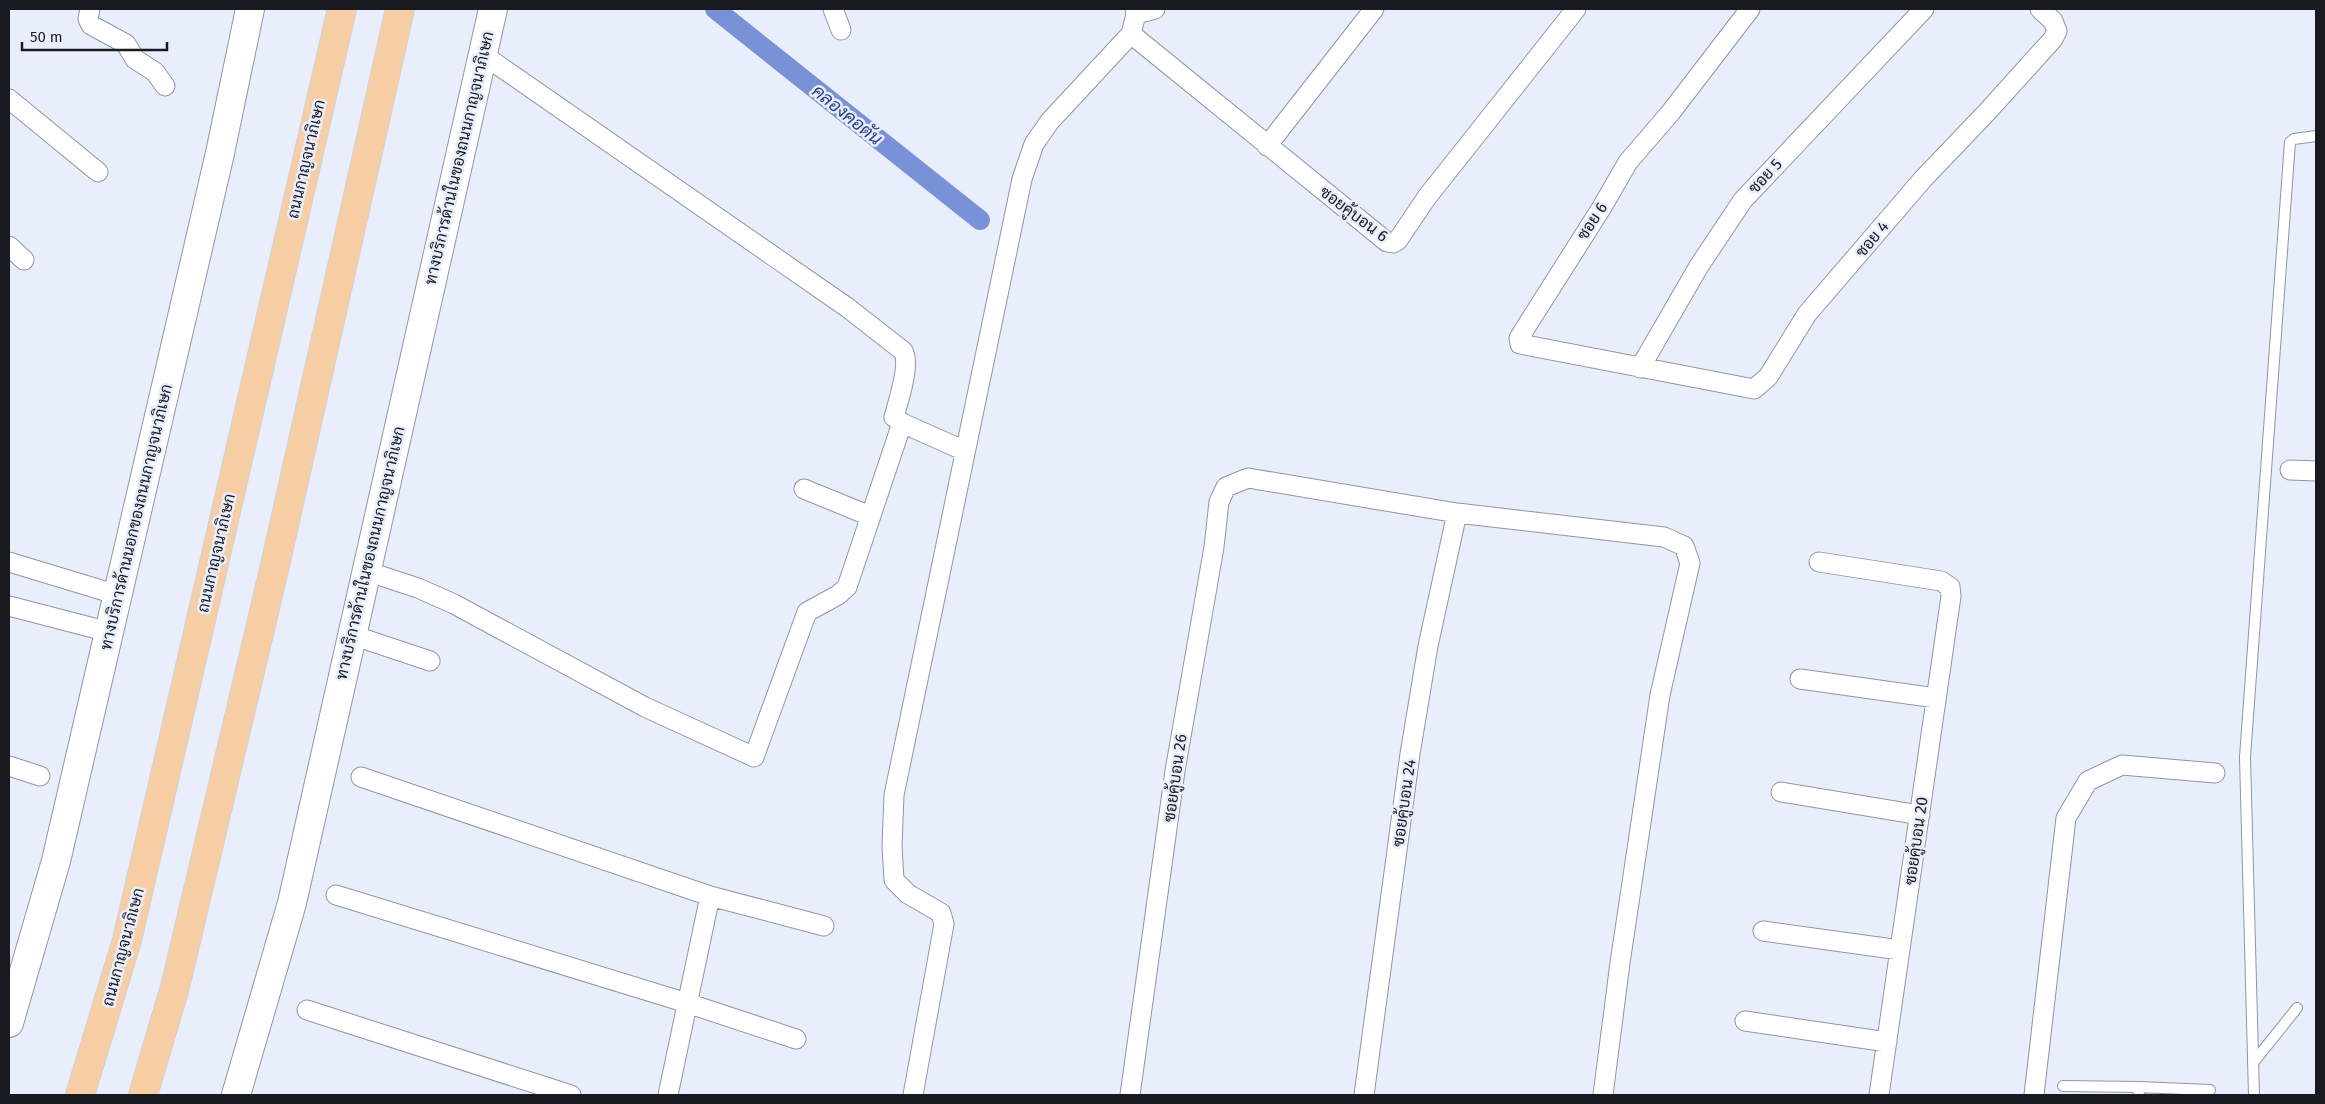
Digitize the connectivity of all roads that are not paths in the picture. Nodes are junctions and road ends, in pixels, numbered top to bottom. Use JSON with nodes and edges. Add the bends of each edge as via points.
{"nodes":[{"id":1,"x":90,"y":9,"type":"edge"},
{"id":2,"x":250,"y":9,"type":"edge"},
{"id":3,"x":342,"y":9,"type":"edge"},
{"id":4,"x":400,"y":9,"type":"edge"},
{"id":5,"x":493,"y":9,"type":"edge"},
{"id":6,"x":833,"y":9,"type":"edge"},
{"id":7,"x":1155,"y":9,"type":"edge"},
{"id":8,"x":1374,"y":9,"type":"edge"},
{"id":9,"x":1576,"y":9,"type":"edge"},
{"id":10,"x":1750,"y":9,"type":"edge"},
{"id":11,"x":1924,"y":9,"type":"edge"},
{"id":12,"x":2040,"y":9,"type":"edge"},
{"id":13,"x":1136,"y":11,"type":"edge"},
{"id":14,"x":841,"y":30,"type":"dead end"},
{"id":15,"x":1131,"y":34,"type":"junction"},
{"id":16,"x":482,"y":54,"type":"junction"},
{"id":17,"x":165,"y":86,"type":"dead end"},
{"id":18,"x":9,"y":99,"type":"edge"},
{"id":19,"x":2316,"y":136,"type":"edge"},
{"id":20,"x":1267,"y":146,"type":"junction"},
{"id":21,"x":98,"y":172,"type":"dead end"},
{"id":22,"x":9,"y":246,"type":"edge"},
{"id":23,"x":24,"y":260,"type":"dead end"},
{"id":24,"x":1640,"y":368,"type":"junction"},
{"id":25,"x":902,"y":423,"type":"junction"},
{"id":26,"x":965,"y":451,"type":"junction"},
{"id":27,"x":2290,"y":470,"type":"dead end"},
{"id":28,"x":2316,"y":471,"type":"edge"},
{"id":29,"x":804,"y":489,"type":"dead end"},
{"id":30,"x":1457,"y":513,"type":"junction"},
{"id":31,"x":870,"y":516,"type":"junction"},
{"id":32,"x":9,"y":562,"type":"edge"},
{"id":33,"x":1818,"y":562,"type":"dead end"},
{"id":34,"x":366,"y":571,"type":"junction"},
{"id":35,"x":118,"y":595,"type":"junction"},
{"id":36,"x":9,"y":606,"type":"edge"},
{"id":37,"x":109,"y":632,"type":"junction"},
{"id":38,"x":352,"y":635,"type":"junction"},
{"id":39,"x":430,"y":661,"type":"dead end"},
{"id":40,"x":1800,"y":679,"type":"dead end"},
{"id":41,"x":1936,"y":698,"type":"junction"},
{"id":42,"x":9,"y":766,"type":"edge"},
{"id":43,"x":2215,"y":773,"type":"dead end"},
{"id":44,"x":40,"y":776,"type":"dead end"},
{"id":45,"x":361,"y":777,"type":"dead end"},
{"id":46,"x":1781,"y":792,"type":"dead end"},
{"id":47,"x":1920,"y":815,"type":"junction"},
{"id":48,"x":336,"y":895,"type":"dead end"},
{"id":49,"x":710,"y":896,"type":"junction"},
{"id":50,"x":824,"y":926,"type":"dead end"},
{"id":51,"x":1763,"y":931,"type":"dead end"},
{"id":52,"x":1900,"y":950,"type":"junction"},
{"id":53,"x":686,"y":1003,"type":"junction"},
{"id":54,"x":2297,"y":1008,"type":"dead end"},
{"id":55,"x":307,"y":1010,"type":"dead end"},
{"id":56,"x":1745,"y":1021,"type":"dead end"},
{"id":57,"x":9,"y":1023,"type":"edge"},
{"id":58,"x":796,"y":1039,"type":"dead end"},
{"id":59,"x":1887,"y":1042,"type":"junction"},
{"id":60,"x":2253,"y":1063,"type":"junction"},
{"id":61,"x":2063,"y":1086,"type":"dead end"},
{"id":62,"x":2210,"y":1090,"type":"dead end"},
{"id":63,"x":2139,"y":1091,"type":"edge"},
{"id":64,"x":80,"y":1095,"type":"edge"},
{"id":65,"x":142,"y":1095,"type":"edge"},
{"id":66,"x":236,"y":1095,"type":"edge"},
{"id":67,"x":571,"y":1095,"type":"edge"},
{"id":68,"x":668,"y":1095,"type":"edge"},
{"id":69,"x":913,"y":1095,"type":"edge"},
{"id":70,"x":1130,"y":1095,"type":"edge"},
{"id":71,"x":1364,"y":1095,"type":"edge"},
{"id":72,"x":1604,"y":1095,"type":"edge"},
{"id":73,"x":1879,"y":1095,"type":"edge"},
{"id":74,"x":2034,"y":1095,"type":"edge"},
{"id":75,"x":2254,"y":1095,"type":"edge"}],
"edges":[{"from":1,"to":17,"type":"street","via":[[88,20],[91,25],[126,44],[135,59],[155,72]]},
{"from":2,"to":35,"type":"main road","name":"ทางบริการด้านนอกของถนนกาญจนาภิเษก"},
{"from":3,"to":64,"type":"highway","name":"ถนนกาญจนาภิเษก","via":[[127,940]]},
{"from":4,"to":65,"type":"highway","via":[[176,987]]},
{"from":5,"to":16,"type":"main road","name":"ทางบริการด้านในของถนนกาญจนาภิเษก"},
{"from":6,"to":14,"type":"street"},
{"from":7,"to":13,"type":"street"},
{"from":8,"to":20,"type":"street"},
{"from":9,"to":20,"type":"street","name":"ซอยคู้บอน 6","via":[[1393,243],[1387,242]]},
{"from":10,"to":24,"type":"street","name":"ซอย 6","via":[[1628,162],[1519,338],[1523,346]]},
{"from":11,"to":24,"type":"street","name":"ซอย 5","via":[[1743,200],[1699,266]]},
{"from":12,"to":24,"type":"street","name":"ซอย 4","via":[[2053,21],[2056,31],[2053,38],[1923,179],[1807,314],[1768,377],[1754,388]]},
{"from":13,"to":15,"type":"street"},
{"from":15,"to":20,"type":"street","name":"ซอยคู้บอน 6"},
{"from":15,"to":26,"type":"street","via":[[1050,121],[1034,144],[1012,219]]},
{"from":16,"to":25,"type":"street","via":[[848,308],[903,351],[905,371],[894,417]]},
{"from":16,"to":34,"type":"main road","name":"ทางบริการด้านในของถนนกาญจนาภิเษก"},
{"from":18,"to":21,"type":"street"},
{"from":19,"to":60,"type":"lane","via":[[2290,142],[2252,646],[2245,757]]},
{"from":22,"to":23,"type":"street"},
{"from":25,"to":26,"type":"street"},
{"from":25,"to":31,"type":"street"},
{"from":26,"to":69,"type":"street","via":[[894,795],[894,880],[908,894],[941,913],[944,924]]},
{"from":27,"to":28,"type":"street"},
{"from":29,"to":31,"type":"street"},
{"from":30,"to":70,"type":"street","name":"ซอยคู้บอน 26","via":[[1248,478],[1226,487],[1219,502],[1175,771]]},
{"from":30,"to":71,"type":"street","name":"ซอยคู้บอน 24","via":[[1428,646],[1410,754]]},
{"from":30,"to":72,"type":"street","via":[[1664,537],[1684,546],[1690,563],[1660,695]]},
{"from":31,"to":34,"type":"street","via":[[847,587],[807,612],[754,758],[646,707],[454,604]]},
{"from":32,"to":35,"type":"street"},
{"from":33,"to":41,"type":"street","name":"ซอยคู้บอน 20","via":[[1942,581],[1950,587]]},
{"from":34,"to":38,"type":"main road","name":"ทางบริการด้านในของถนนกาญจนาภิเษก"},
{"from":35,"to":37,"type":"main road","name":"ทางบริการด้านนอกของถนนกาญจนาภิเษก"},
{"from":36,"to":37,"type":"street"},
{"from":37,"to":57,"type":"main road","name":"ทางบริการด้านนอกของถนนกาญจนาภิเษก","via":[[56,861]]},
{"from":38,"to":39,"type":"street"},
{"from":38,"to":66,"type":"main road","name":"ทางบริการด้านในของถนนกาญจนาภิเษก","via":[[292,903]]},
{"from":40,"to":41,"type":"street"},
{"from":41,"to":47,"type":"street","name":"ซอยคู้บอน 20"},
{"from":42,"to":44,"type":"street"},
{"from":43,"to":74,"type":"street","via":[[2122,765],[2088,781],[2066,818]]},
{"from":45,"to":49,"type":"street"},
{"from":46,"to":47,"type":"street"},
{"from":47,"to":52,"type":"street","name":"ซอยคู้บอน 20"},
{"from":48,"to":53,"type":"street"},
{"from":49,"to":50,"type":"street"},
{"from":49,"to":53,"type":"street"},
{"from":51,"to":52,"type":"street"},
{"from":52,"to":59,"type":"street","name":"ซอยคู้บอน 20"},
{"from":53,"to":58,"type":"street"},
{"from":53,"to":68,"type":"street"},
{"from":54,"to":60,"type":"lane"},
{"from":55,"to":67,"type":"street"},
{"from":56,"to":59,"type":"street"},
{"from":59,"to":73,"type":"street","name":"ซอยคู้บอน 20"},
{"from":60,"to":75,"type":"lane"},
{"from":61,"to":63,"type":"lane"},
{"from":62,"to":63,"type":"lane"}]}
